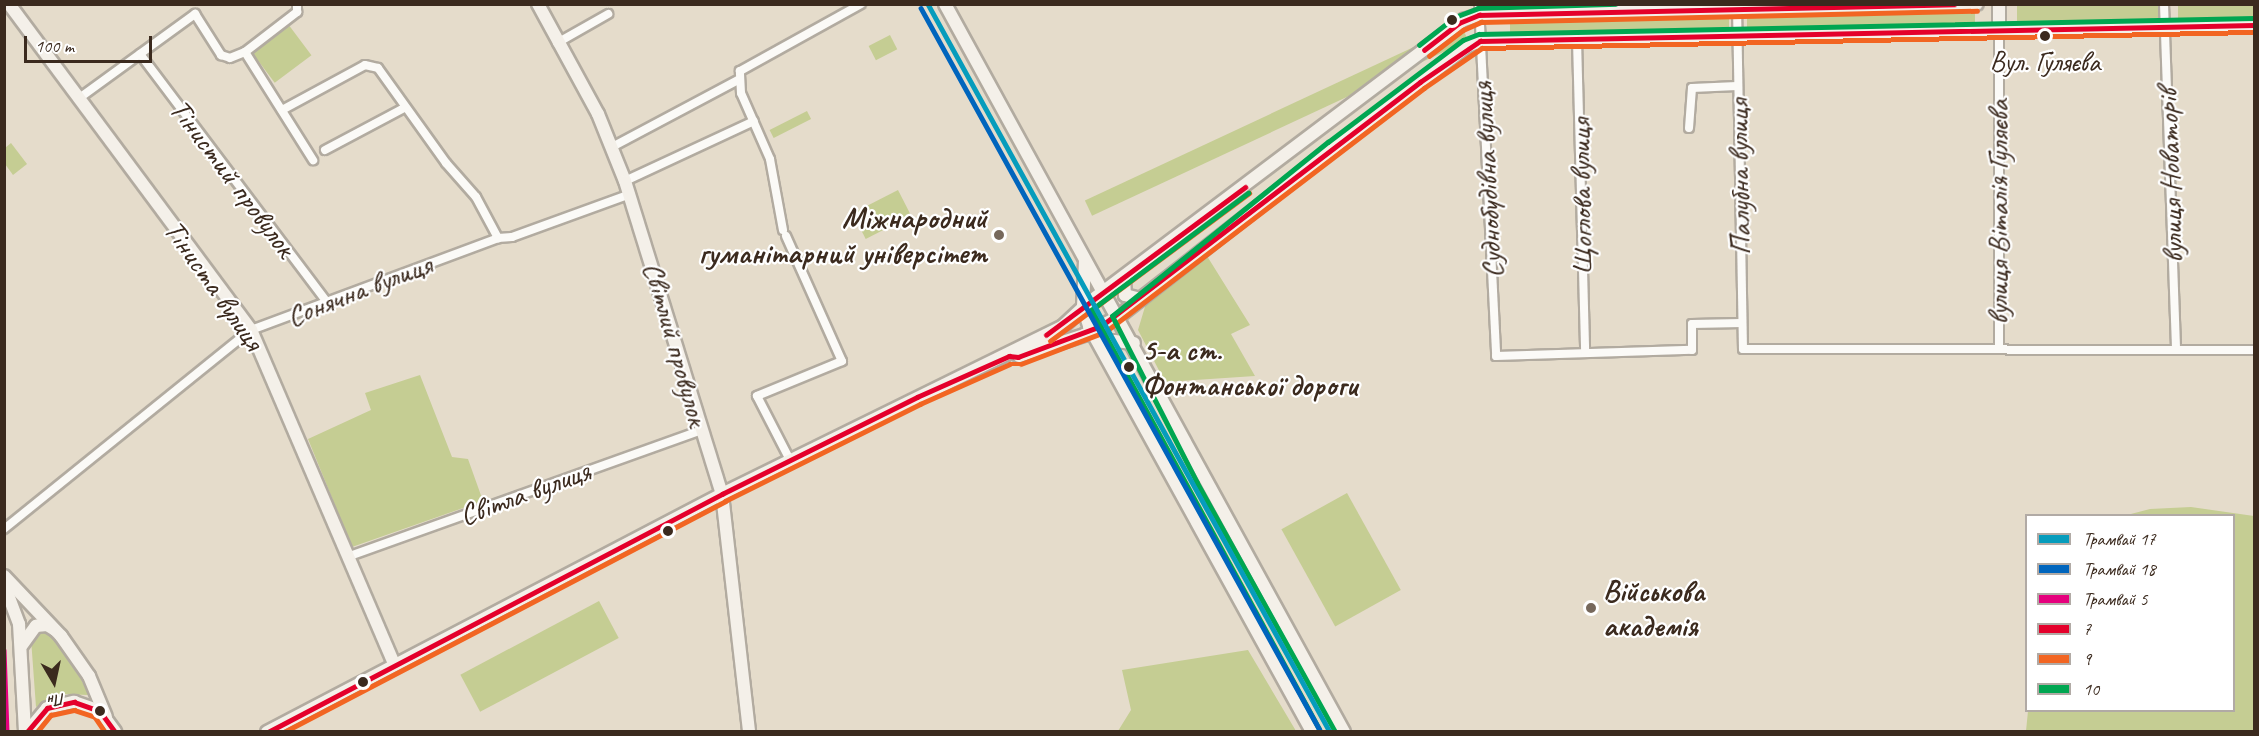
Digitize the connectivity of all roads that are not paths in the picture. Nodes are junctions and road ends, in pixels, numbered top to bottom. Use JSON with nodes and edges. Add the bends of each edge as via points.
{"nodes":[{"id":1,"x":9,"y":4,"type":"edge"},
{"id":2,"x":297,"y":4,"type":"edge"},
{"id":3,"x":538,"y":4,"type":"edge"},
{"id":4,"x":861,"y":4,"type":"edge"},
{"id":5,"x":945,"y":4,"type":"edge"},
{"id":6,"x":1977,"y":4,"type":"edge"},
{"id":7,"x":1999,"y":4,"type":"edge"},
{"id":8,"x":2164,"y":4,"type":"edge"},
{"id":9,"x":1901,"y":5,"type":"edge"},
{"id":10,"x":1737,"y":7,"type":"edge"},
{"id":11,"x":1579,"y":8,"type":"edge"},
{"id":12,"x":1479,"y":10,"type":"edge"},
{"id":13,"x":608,"y":14,"type":"dead end"},
{"id":14,"x":2254,"y":25,"type":"edge"},
{"id":15,"x":2165,"y":27,"type":"junction"},
{"id":16,"x":1999,"y":32,"type":"junction"},
{"id":17,"x":1738,"y":37,"type":"junction"},
{"id":18,"x":1577,"y":40,"type":"junction"},
{"id":19,"x":1480,"y":41,"type":"junction"},
{"id":20,"x":557,"y":43,"type":"junction"},
{"id":21,"x":245,"y":52,"type":"junction"},
{"id":22,"x":140,"y":54,"type":"junction"},
{"id":23,"x":739,"y":75,"type":"junction"},
{"id":24,"x":1737,"y":86,"type":"junction"},
{"id":25,"x":78,"y":99,"type":"junction"},
{"id":26,"x":404,"y":108,"type":"junction"},
{"id":27,"x":282,"y":110,"type":"junction"},
{"id":28,"x":754,"y":122,"type":"junction"},
{"id":29,"x":1689,"y":128,"type":"dead end"},
{"id":30,"x":612,"y":147,"type":"junction"},
{"id":31,"x":325,"y":150,"type":"dead end"},
{"id":32,"x":313,"y":160,"type":"dead end"},
{"id":33,"x":626,"y":181,"type":"junction"},
{"id":34,"x":630,"y":194,"type":"junction"},
{"id":35,"x":498,"y":238,"type":"junction"},
{"id":36,"x":1085,"y":260,"type":"junction"},
{"id":37,"x":1124,"y":277,"type":"junction"},
{"id":38,"x":1104,"y":291,"type":"junction"},
{"id":39,"x":1140,"y":299,"type":"junction"},
{"id":40,"x":327,"y":302,"type":"junction"},
{"id":41,"x":1083,"y":307,"type":"junction"},
{"id":42,"x":1119,"y":316,"type":"junction"},
{"id":43,"x":1742,"y":323,"type":"junction"},
{"id":44,"x":251,"y":330,"type":"junction"},
{"id":45,"x":1092,"y":331,"type":"junction"},
{"id":46,"x":1134,"y":343,"type":"junction"},
{"id":47,"x":1999,"y":348,"type":"junction"},
{"id":48,"x":2176,"y":348,"type":"junction"},
{"id":49,"x":2254,"y":350,"type":"edge"},
{"id":50,"x":1585,"y":353,"type":"junction"},
{"id":51,"x":1009,"y":356,"type":"junction"},
{"id":52,"x":1108,"y":356,"type":"junction"},
{"id":53,"x":700,"y":430,"type":"junction"},
{"id":54,"x":789,"y":460,"type":"junction"},
{"id":55,"x":722,"y":494,"type":"junction"},
{"id":56,"x":4,"y":529,"type":"edge"},
{"id":57,"x":350,"y":556,"type":"junction"},
{"id":58,"x":4,"y":576,"type":"edge"},
{"id":59,"x":4,"y":584,"type":"edge"},
{"id":60,"x":61,"y":636,"type":"junction"},
{"id":61,"x":21,"y":646,"type":"junction"},
{"id":62,"x":394,"y":663,"type":"junction"},
{"id":63,"x":106,"y":717,"type":"junction"},
{"id":64,"x":26,"y":732,"type":"edge"},
{"id":65,"x":115,"y":732,"type":"edge"},
{"id":66,"x":267,"y":732,"type":"edge"},
{"id":67,"x":749,"y":732,"type":"edge"},
{"id":68,"x":1312,"y":732,"type":"edge"},
{"id":69,"x":1344,"y":732,"type":"edge"}],
"edges":[{"from":1,"to":25,"type":"main road","name":"Тіниста вулиця"},
{"from":2,"to":21,"type":"street","via":[[297,12]]},
{"from":3,"to":20,"type":"main road","name":"Світлий провулок"},
{"from":4,"to":23,"type":"street"},
{"from":5,"to":36,"type":"main road"},
{"from":6,"to":9,"type":"main road"},
{"from":7,"to":16,"type":"main road","name":"вулиця Віталія Гуляєва"},
{"from":8,"to":15,"type":"street","name":"вулиця Новаторів"},
{"from":9,"to":10,"type":"main road"},
{"from":10,"to":11,"type":"main road"},
{"from":10,"to":17,"type":"street","name":"Палубна вулиця"},
{"from":11,"to":12,"type":"main road"},
{"from":12,"to":19,"type":"street","name":"Суднобудівна вулиця"},
{"from":12,"to":37,"type":"main road"},
{"from":13,"to":20,"type":"street"},
{"from":14,"to":15,"type":"main road"},
{"from":15,"to":16,"type":"main road"},
{"from":15,"to":48,"type":"street","name":"вулиця Новаторів"},
{"from":16,"to":17,"type":"main road"},
{"from":16,"to":47,"type":"street","name":"вулиця Віталія Гуляєва"},
{"from":17,"to":18,"type":"main road"},
{"from":17,"to":24,"type":"street","name":"Палубна вулиця"},
{"from":18,"to":19,"type":"main road"},
{"from":18,"to":50,"type":"street","name":"Щоглова вулиця"},
{"from":19,"to":39,"type":"main road","via":[[1368,122]]},
{"from":19,"to":50,"type":"street","name":"Суднобудівна вулиця","via":[[1496,356]]},
{"from":20,"to":30,"type":"main road","name":"Світлий провулок"},
{"from":21,"to":22,"type":"street","via":[[230,58],[221,55],[195,14]]},
{"from":21,"to":27,"type":"street"},
{"from":22,"to":25,"type":"street"},
{"from":22,"to":40,"type":"street","name":"Тінистий провулок"},
{"from":23,"to":28,"type":"street"},
{"from":23,"to":30,"type":"street"},
{"from":24,"to":29,"type":"street","via":[[1692,88]]},
{"from":24,"to":43,"type":"street","name":"Палубна вулиця"},
{"from":25,"to":44,"type":"main road","name":"Тіниста вулиця"},
{"from":26,"to":27,"type":"street","via":[[378,68],[371,65]]},
{"from":26,"to":31,"type":"street"},
{"from":26,"to":35,"type":"street","via":[[476,197]]},
{"from":27,"to":32,"type":"street"},
{"from":28,"to":33,"type":"street"},
{"from":28,"to":54,"type":"street","via":[[770,159],[785,233],[842,361],[757,396]]},
{"from":30,"to":33,"type":"main road","name":"Світлий провулок"},
{"from":33,"to":34,"type":"main road","name":"Світлий провулок"},
{"from":34,"to":35,"type":"street","name":"Сонячна вулиця","via":[[512,237]]},
{"from":34,"to":53,"type":"main road","name":"Світлий провулок"},
{"from":35,"to":40,"type":"street","name":"Сонячна вулиця"},
{"from":36,"to":38,"type":"main road"},
{"from":36,"to":41,"type":"main road"},
{"from":37,"to":38,"type":"main road"},
{"from":37,"to":39,"type":"main road","via":[[1125,295]]},
{"from":38,"to":41,"type":"main road"},
{"from":38,"to":42,"type":"main road"},
{"from":39,"to":42,"type":"main road"},
{"from":40,"to":44,"type":"street","name":"Сонячна вулиця"},
{"from":41,"to":45,"type":"main road"},
{"from":41,"to":51,"type":"main road","via":[[1062,327]]},
{"from":42,"to":45,"type":"main road"},
{"from":42,"to":46,"type":"main road"},
{"from":43,"to":47,"type":"street","name":"Палубна вулиця","via":[[1743,349]]},
{"from":43,"to":50,"type":"street","via":[[1692,324],[1692,350]]},
{"from":44,"to":56,"type":"street","name":"Сонячна вулиця"},
{"from":44,"to":57,"type":"main road","name":"Тіниста вулиця"},
{"from":45,"to":51,"type":"main road","via":[[1018,357]]},
{"from":45,"to":52,"type":"main road"},
{"from":46,"to":52,"type":"main road","via":[[1114,341]]},
{"from":46,"to":69,"type":"main road","via":[[1204,479]]},
{"from":47,"to":48,"type":"street"},
{"from":48,"to":49,"type":"street"},
{"from":51,"to":54,"type":"main road"},
{"from":52,"to":68,"type":"main road"},
{"from":53,"to":55,"type":"main road","name":"Світлий провулок"},
{"from":53,"to":57,"type":"street","name":"Світла вулиця"},
{"from":54,"to":55,"type":"main road"},
{"from":55,"to":62,"type":"main road"},
{"from":55,"to":67,"type":"main road","name":"Світлий провулок"},
{"from":57,"to":62,"type":"main road","name":"Тіниста вулиця"},
{"from":58,"to":60,"type":"main road"},
{"from":59,"to":61,"type":"main road","via":[[16,610]]},
{"from":60,"to":61,"type":"main road","via":[[47,625],[39,625],[30,630]]},
{"from":60,"to":63,"type":"main road","via":[[88,676]]},
{"from":61,"to":64,"type":"main road"},
{"from":62,"to":66,"type":"main road"},
{"from":63,"to":64,"type":"main road","via":[[92,706],[64,702],[40,714]]},
{"from":63,"to":65,"type":"main road"}]}
